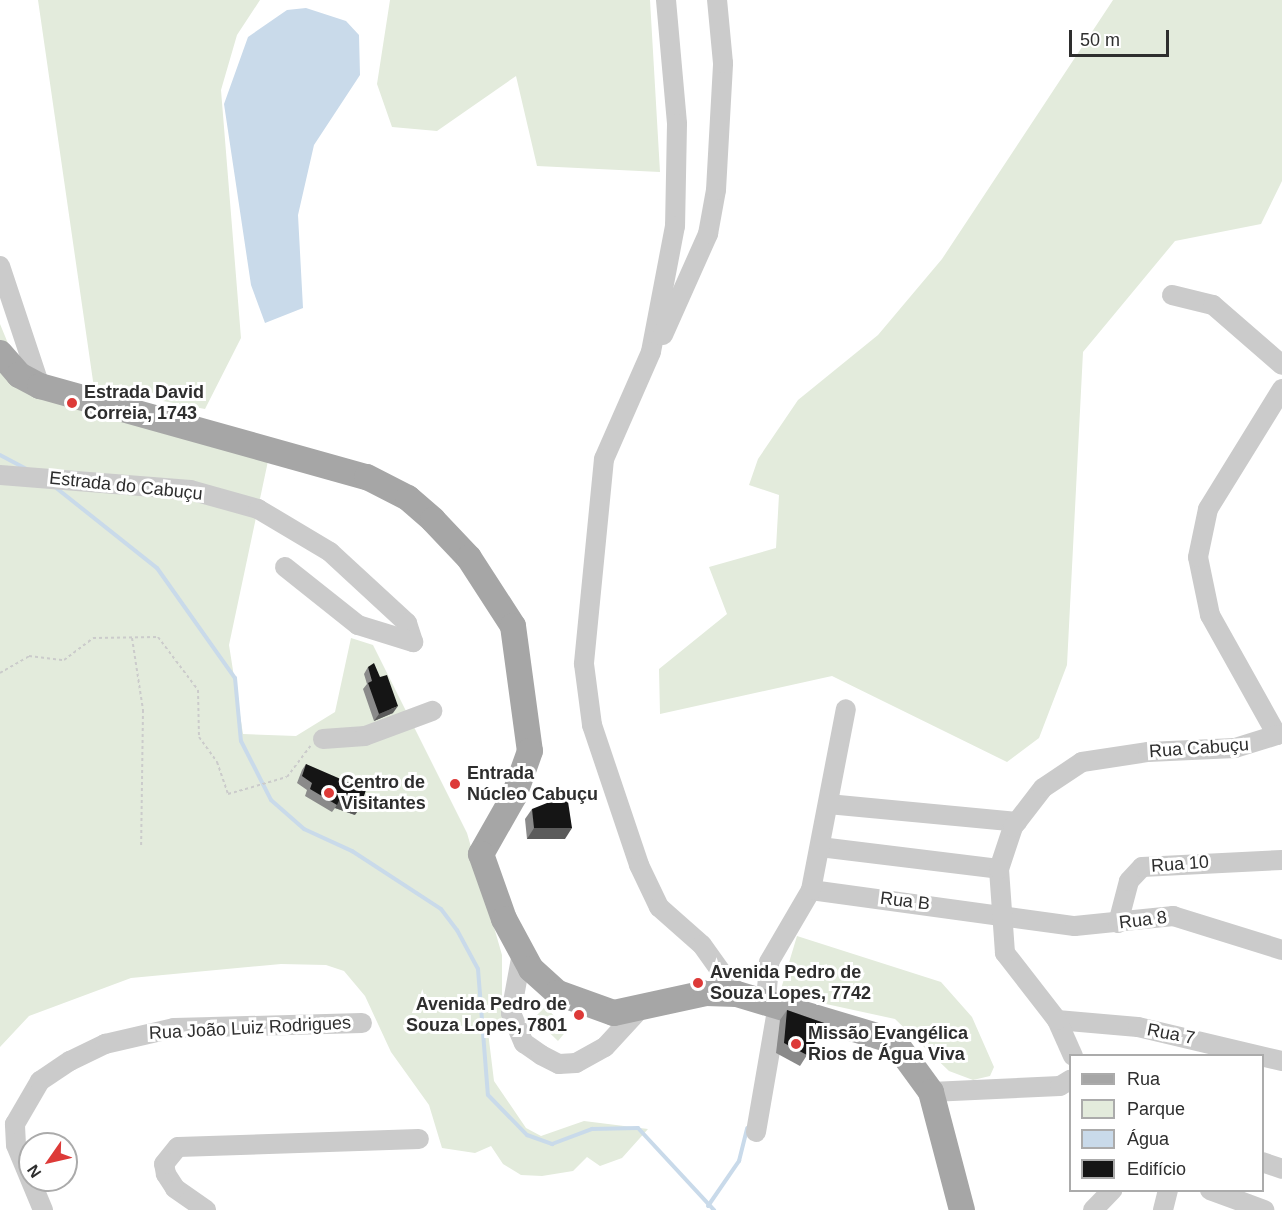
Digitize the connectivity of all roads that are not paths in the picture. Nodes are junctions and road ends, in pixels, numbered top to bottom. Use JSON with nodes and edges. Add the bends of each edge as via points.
{"nodes":[{"id":1,"x":666,"y":0,"type":"edge"},
{"id":2,"x":717,"y":0,"type":"edge"},
{"id":3,"x":0,"y":266,"type":"edge"},
{"id":4,"x":1172,"y":295,"type":"dead end"},
{"id":5,"x":651,"y":352,"type":"junction"},
{"id":6,"x":0,"y":353,"type":"edge"},
{"id":7,"x":1282,"y":365,"type":"edge"},
{"id":8,"x":40,"y":386,"type":"junction"},
{"id":9,"x":1282,"y":388,"type":"edge"},
{"id":10,"x":0,"y":475,"type":"edge"},
{"id":11,"x":285,"y":567,"type":"dead end"},
{"id":12,"x":846,"y":709,"type":"dead end"},
{"id":13,"x":432,"y":711,"type":"dead end"},
{"id":14,"x":1279,"y":736,"type":"edge"},
{"id":15,"x":323,"y":739,"type":"road end"},
{"id":16,"x":828,"y":804,"type":"junction"},
{"id":17,"x":1017,"y":822,"type":"junction"},
{"id":18,"x":820,"y":847,"type":"junction"},
{"id":19,"x":1282,"y":860,"type":"edge"},
{"id":20,"x":999,"y":869,"type":"junction"},
{"id":21,"x":812,"y":890,"type":"junction"},
{"id":22,"x":999,"y":917,"type":"junction"},
{"id":23,"x":1118,"y":923,"type":"junction"},
{"id":24,"x":1282,"y":950,"type":"edge"},
{"id":25,"x":522,"y":953,"type":"junction"},
{"id":26,"x":737,"y":994,"type":"junction"},
{"id":27,"x":772,"y":1002,"type":"junction"},
{"id":28,"x":640,"y":1009,"type":"junction"},
{"id":29,"x":1057,"y":1020,"type":"junction"},
{"id":30,"x":362,"y":1023,"type":"dead end"},
{"id":31,"x":1072,"y":1054,"type":"edge"},
{"id":32,"x":1252,"y":1054,"type":"edge"},
{"id":33,"x":1264,"y":1057,"type":"edge"},
{"id":34,"x":1282,"y":1061,"type":"edge"},
{"id":35,"x":1069,"y":1081,"type":"edge"},
{"id":36,"x":931,"y":1092,"type":"junction"},
{"id":37,"x":756,"y":1132,"type":"dead end"},
{"id":38,"x":419,"y":1139,"type":"dead end"},
{"id":39,"x":1264,"y":1162,"type":"edge"},
{"id":40,"x":1282,"y":1169,"type":"edge"},
{"id":41,"x":1111,"y":1192,"type":"edge"},
{"id":42,"x":1168,"y":1192,"type":"edge"},
{"id":43,"x":1213,"y":1192,"type":"edge"},
{"id":44,"x":963,"y":1209,"type":"edge"},
{"id":45,"x":43,"y":1210,"type":"edge"},
{"id":46,"x":206,"y":1210,"type":"edge"},
{"id":47,"x":1093,"y":1210,"type":"edge"},
{"id":48,"x":1163,"y":1210,"type":"edge"},
{"id":49,"x":1264,"y":1210,"type":"edge"}],
"edges":[{"from":1,"to":5,"type":"street","via":[[676,124],[675,226]]},
{"from":2,"to":5,"type":"street","via":[[723,63],[716,190],[708,234]]},
{"from":3,"to":8,"type":"street"},
{"from":4,"to":7,"type":"street","via":[[1213,304]]},
{"from":5,"to":26,"type":"street","via":[[604,459],[584,664],[592,725],[621,825],[659,907],[702,945]]},
{"from":6,"to":8,"type":"main road","via":[[19,375]]},
{"from":8,"to":25,"type":"main road","via":[[367,477],[408,498],[451,538],[492,590],[513,626],[528,729],[522,779],[481,854]]},
{"from":9,"to":14,"type":"street","name":"Rua Cabuçu","via":[[1208,509],[1198,557],[1210,615]]},
{"from":10,"to":11,"type":"street","name":"Estrada do Cabuçu","via":[[190,490],[258,509],[330,552],[407,623],[413,642],[358,625]]},
{"from":12,"to":16,"type":"street"},
{"from":13,"to":15,"type":"street","via":[[365,736]]},
{"from":14,"to":17,"type":"street","name":"Rua Cabuçu","via":[[1235,748],[1148,752],[1082,762],[1044,788]]},
{"from":16,"to":17,"type":"street"},
{"from":16,"to":18,"type":"street"},
{"from":17,"to":20,"type":"street","name":"Rua Cabuçu"},
{"from":18,"to":20,"type":"street"},
{"from":18,"to":21,"type":"street"},
{"from":19,"to":23,"type":"street","name":"Rua 10","via":[[1142,867],[1129,881]]},
{"from":20,"to":22,"type":"street","name":"Rua Cabuçu"},
{"from":21,"to":22,"type":"street","name":"Rua B"},
{"from":21,"to":27,"type":"street","via":[[770,962]]},
{"from":22,"to":23,"type":"street","name":"Rua 8","via":[[1075,926]]},
{"from":22,"to":29,"type":"street","name":"Rua Cabuçu","via":[[1005,953]]},
{"from":23,"to":24,"type":"street","name":"Rua 8","via":[[1186,918]]},
{"from":25,"to":28,"type":"main road","via":[[543,984],[576,1002],[614,1013]]},
{"from":25,"to":28,"type":"street","via":[[511,1013],[524,1043],[559,1064],[576,1063],[605,1047]]},
{"from":26,"to":27,"type":"main road"},
{"from":26,"to":28,"type":"main road","via":[[706,993]]},
{"from":27,"to":36,"type":"main road","via":[[894,1041]]},
{"from":27,"to":37,"type":"street"},
{"from":29,"to":31,"type":"street","name":"Rua Cabuçu"},
{"from":29,"to":32,"type":"street","name":"Rua 7","via":[[1138,1027]]},
{"from":30,"to":45,"type":"street","name":"Rua João Luiz Rodrigues","via":[[174,1028],[105,1044],[70,1061],[40,1081],[15,1124],[16,1145]]},
{"from":33,"to":34,"type":"street","name":"Rua 7"},
{"from":35,"to":36,"type":"street","via":[[1060,1086]]},
{"from":36,"to":44,"type":"main road"},
{"from":38,"to":46,"type":"street","via":[[178,1147],[164,1164],[166,1174],[175,1188]]},
{"from":39,"to":40,"type":"street"},
{"from":41,"to":47,"type":"street"},
{"from":42,"to":48,"type":"street"},
{"from":43,"to":49,"type":"street"}]}
